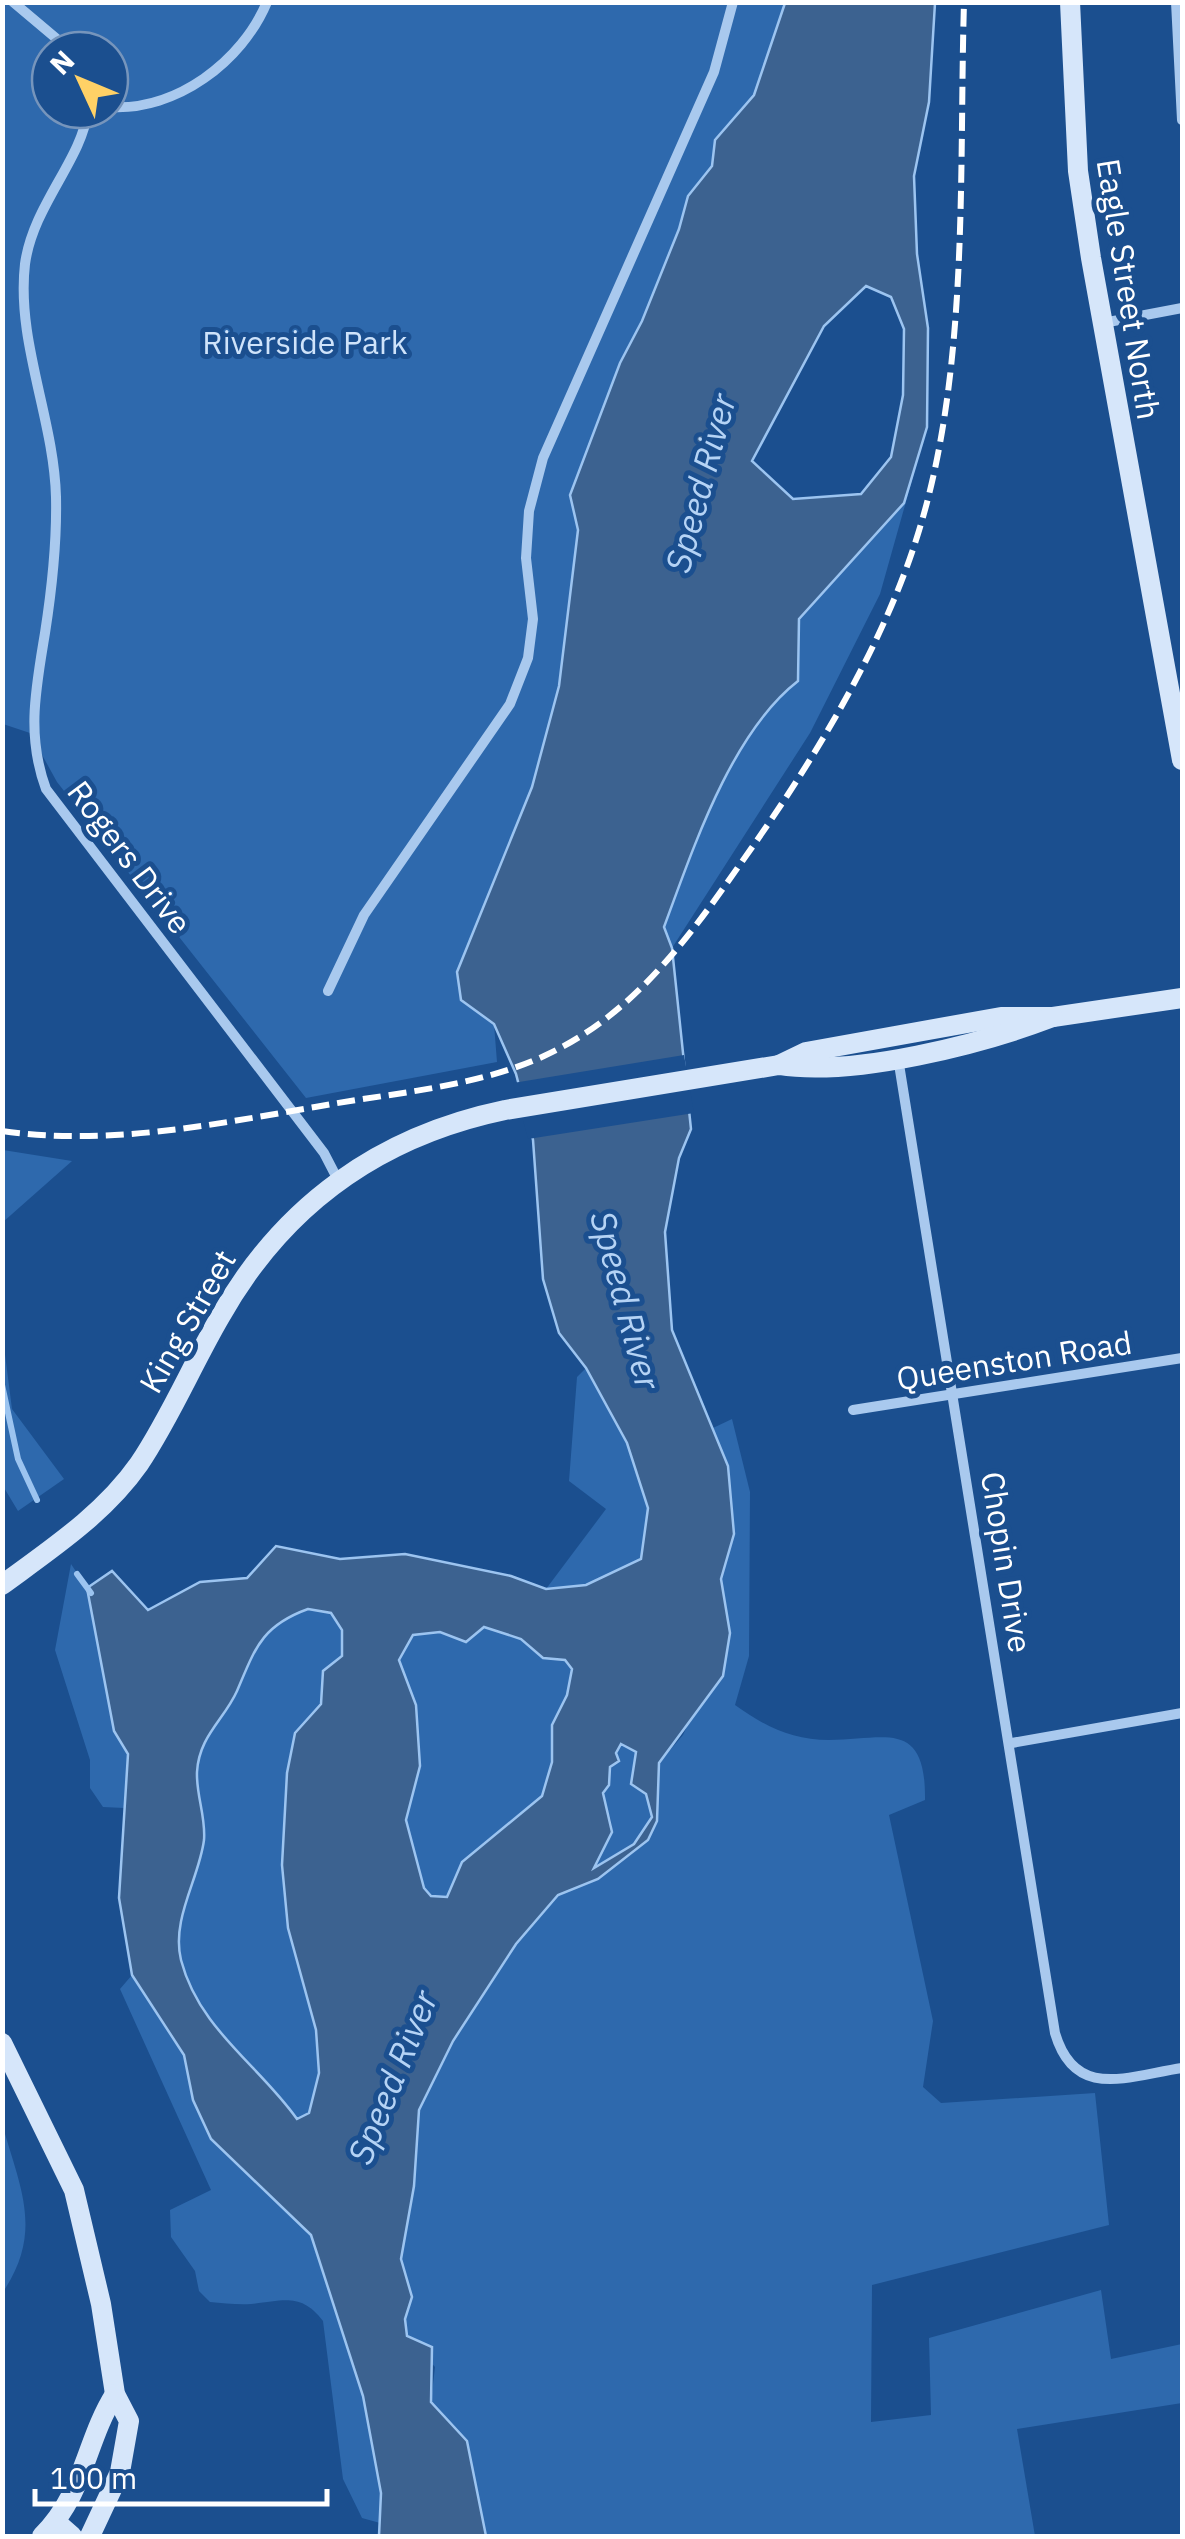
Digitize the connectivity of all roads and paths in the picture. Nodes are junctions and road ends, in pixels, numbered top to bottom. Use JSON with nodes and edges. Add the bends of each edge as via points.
{"nodes":[{"id":1,"x":13,"y":2,"type":"edge"},
{"id":2,"x":266,"y":2,"type":"edge"},
{"id":3,"x":733,"y":2,"type":"edge"},
{"id":4,"x":1070,"y":2,"type":"edge"},
{"id":5,"x":1176,"y":2,"type":"edge"},
{"id":6,"x":46,"y":30,"type":"edge"},
{"id":7,"x":130,"y":106,"type":"edge"},
{"id":8,"x":1182,"y":120,"type":"edge"},
{"id":9,"x":82,"y":130,"type":"edge"},
{"id":10,"x":1182,"y":308,"type":"edge"},
{"id":11,"x":1102,"y":323,"type":"junction"},
{"id":12,"x":1182,"y":760,"type":"edge"},
{"id":13,"x":328,"y":990,"type":"dead end"},
{"id":14,"x":1182,"y":998,"type":"edge"},
{"id":15,"x":1053,"y":1017,"type":"junction"},
{"id":16,"x":898,"y":1056,"type":"junction"},
{"id":17,"x":779,"y":1065,"type":"junction"},
{"id":18,"x":338,"y":1180,"type":"junction"},
{"id":19,"x":1182,"y":1358,"type":"edge"},
{"id":20,"x":954,"y":1396,"type":"junction"},
{"id":21,"x":852,"y":1410,"type":"dead end"},
{"id":22,"x":2,"y":1585,"type":"edge"},
{"id":23,"x":1182,"y":1713,"type":"edge"},
{"id":24,"x":1012,"y":1743,"type":"junction"},
{"id":25,"x":2,"y":2043,"type":"edge"},
{"id":26,"x":1182,"y":2068,"type":"edge"},
{"id":27,"x":114,"y":2394,"type":"junction"},
{"id":28,"x":56,"y":2532,"type":"edge"},
{"id":29,"x":90,"y":2536,"type":"edge"}],
"edges":[{"from":1,"to":6,"type":"street"},
{"from":2,"to":7,"type":"street","via":[[236,51],[185,90]]},
{"from":3,"to":13,"type":"street","via":[[714,72],[543,458],[529,511],[528,658],[510,704],[373,900]]},
{"from":4,"to":11,"type":"main road","name":"Eagle Street North","via":[[1078,171]]},
{"from":5,"to":8,"type":"street"},
{"from":9,"to":18,"type":"street","name":"Rogers Drive","via":[[35,224],[23,287],[56,500],[53,578],[32,728],[36,761],[46,789]]},
{"from":10,"to":11,"type":"street"},
{"from":11,"to":12,"type":"main road","name":"Eagle Street North"},
{"from":14,"to":15,"type":"main road"},
{"from":15,"to":16,"type":"main road","via":[[1000,1037]]},
{"from":15,"to":17,"type":"main road","via":[[1001,1017],[806,1052]]},
{"from":16,"to":17,"type":"main road","via":[[808,1070]]},
{"from":16,"to":20,"type":"street","name":"Chopin Drive"},
{"from":17,"to":18,"type":"main road","name":"King Street","via":[[506,1110],[427,1131]]},
{"from":18,"to":22,"type":"main road","name":"King Street","via":[[292,1218],[244,1274],[153,1441],[121,1486],[79,1528]]},
{"from":19,"to":20,"type":"street","name":"Queenston Road"},
{"from":20,"to":21,"type":"street","name":"Queenston Road"},
{"from":20,"to":24,"type":"street","name":"Chopin Drive"},
{"from":23,"to":24,"type":"street"},
{"from":24,"to":26,"type":"street","name":"Chopin Drive","via":[[1061,2054],[1074,2071],[1096,2080]]},
{"from":25,"to":27,"type":"main road","via":[[86,2226]]},
{"from":27,"to":28,"type":"main road"},
{"from":27,"to":29,"type":"main road","via":[[128,2420],[126,2449]]}]}
